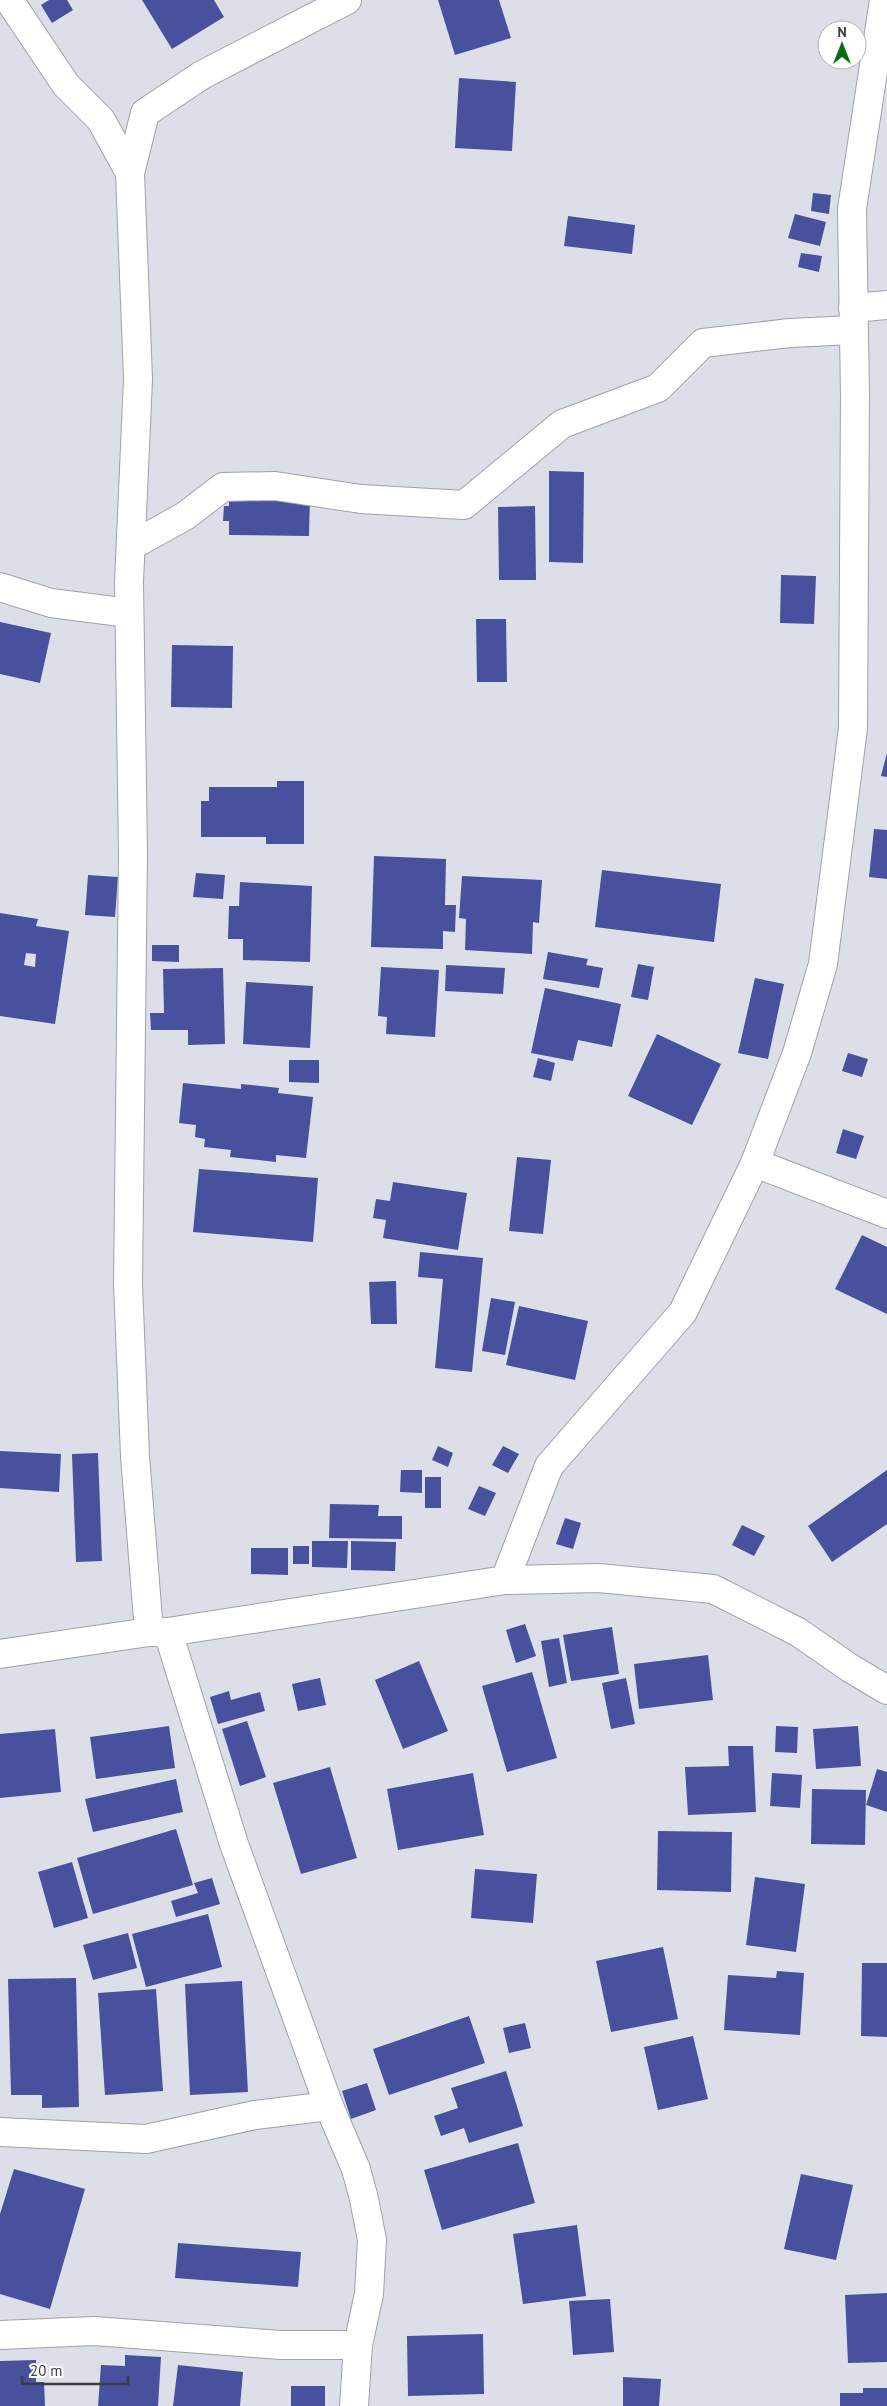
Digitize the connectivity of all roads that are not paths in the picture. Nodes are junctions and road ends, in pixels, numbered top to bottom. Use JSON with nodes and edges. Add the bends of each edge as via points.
{"nodes":[{"id":1,"x":9,"y":0,"type":"edge"},
{"id":2,"x":346,"y":0,"type":"edge"},
{"id":3,"x":884,"y":0,"type":"edge"},
{"id":4,"x":130,"y":173,"type":"junction"},
{"id":5,"x":887,"y":305,"type":"edge"},
{"id":6,"x":853,"y":319,"type":"junction"},
{"id":7,"x":130,"y":546,"type":"junction"},
{"id":8,"x":0,"y":587,"type":"edge"},
{"id":9,"x":129,"y":613,"type":"junction"},
{"id":10,"x":755,"y":1163,"type":"junction"},
{"id":11,"x":887,"y":1214,"type":"edge"},
{"id":12,"x":505,"y":1580,"type":"junction"},
{"id":13,"x":158,"y":1632,"type":"junction"},
{"id":14,"x":0,"y":1654,"type":"edge"},
{"id":15,"x":887,"y":1690,"type":"edge"},
{"id":16,"x":329,"y":2106,"type":"junction"},
{"id":17,"x":0,"y":2132,"type":"edge"},
{"id":18,"x":0,"y":2335,"type":"edge"},
{"id":19,"x":358,"y":2345,"type":"junction"},
{"id":20,"x":354,"y":2406,"type":"edge"}],
"edges":[{"from":1,"to":4,"type":"street","via":[[66,85],[100,120]]},
{"from":2,"to":4,"type":"street","via":[[202,75],[145,113]]},
{"from":3,"to":6,"type":"street","via":[[852,208]]},
{"from":4,"to":7,"type":"street","via":[[138,379]]},
{"from":5,"to":6,"type":"street"},
{"from":6,"to":7,"type":"street","via":[[790,334],[704,344],[658,388],[562,424],[464,505],[361,499],[275,486],[224,487],[185,516]]},
{"from":6,"to":10,"type":"street","via":[[853,728],[823,964],[797,1052]]},
{"from":7,"to":9,"type":"street"},
{"from":8,"to":9,"type":"street","via":[[50,603]]},
{"from":9,"to":13,"type":"street","via":[[134,854],[128,1284],[135,1456]]},
{"from":10,"to":11,"type":"street"},
{"from":10,"to":12,"type":"street","via":[[684,1312],[549,1466]]},
{"from":12,"to":13,"type":"street"},
{"from":12,"to":15,"type":"street","via":[[599,1578],[713,1590],[798,1632]]},
{"from":13,"to":14,"type":"street"},
{"from":13,"to":16,"type":"street"},
{"from":16,"to":17,"type":"street","via":[[255,2115],[146,2139]]},
{"from":16,"to":19,"type":"street","via":[[356,2169],[372,2240],[369,2294]]},
{"from":18,"to":19,"type":"street","via":[[94,2331],[280,2345]]},
{"from":19,"to":20,"type":"street"}]}
